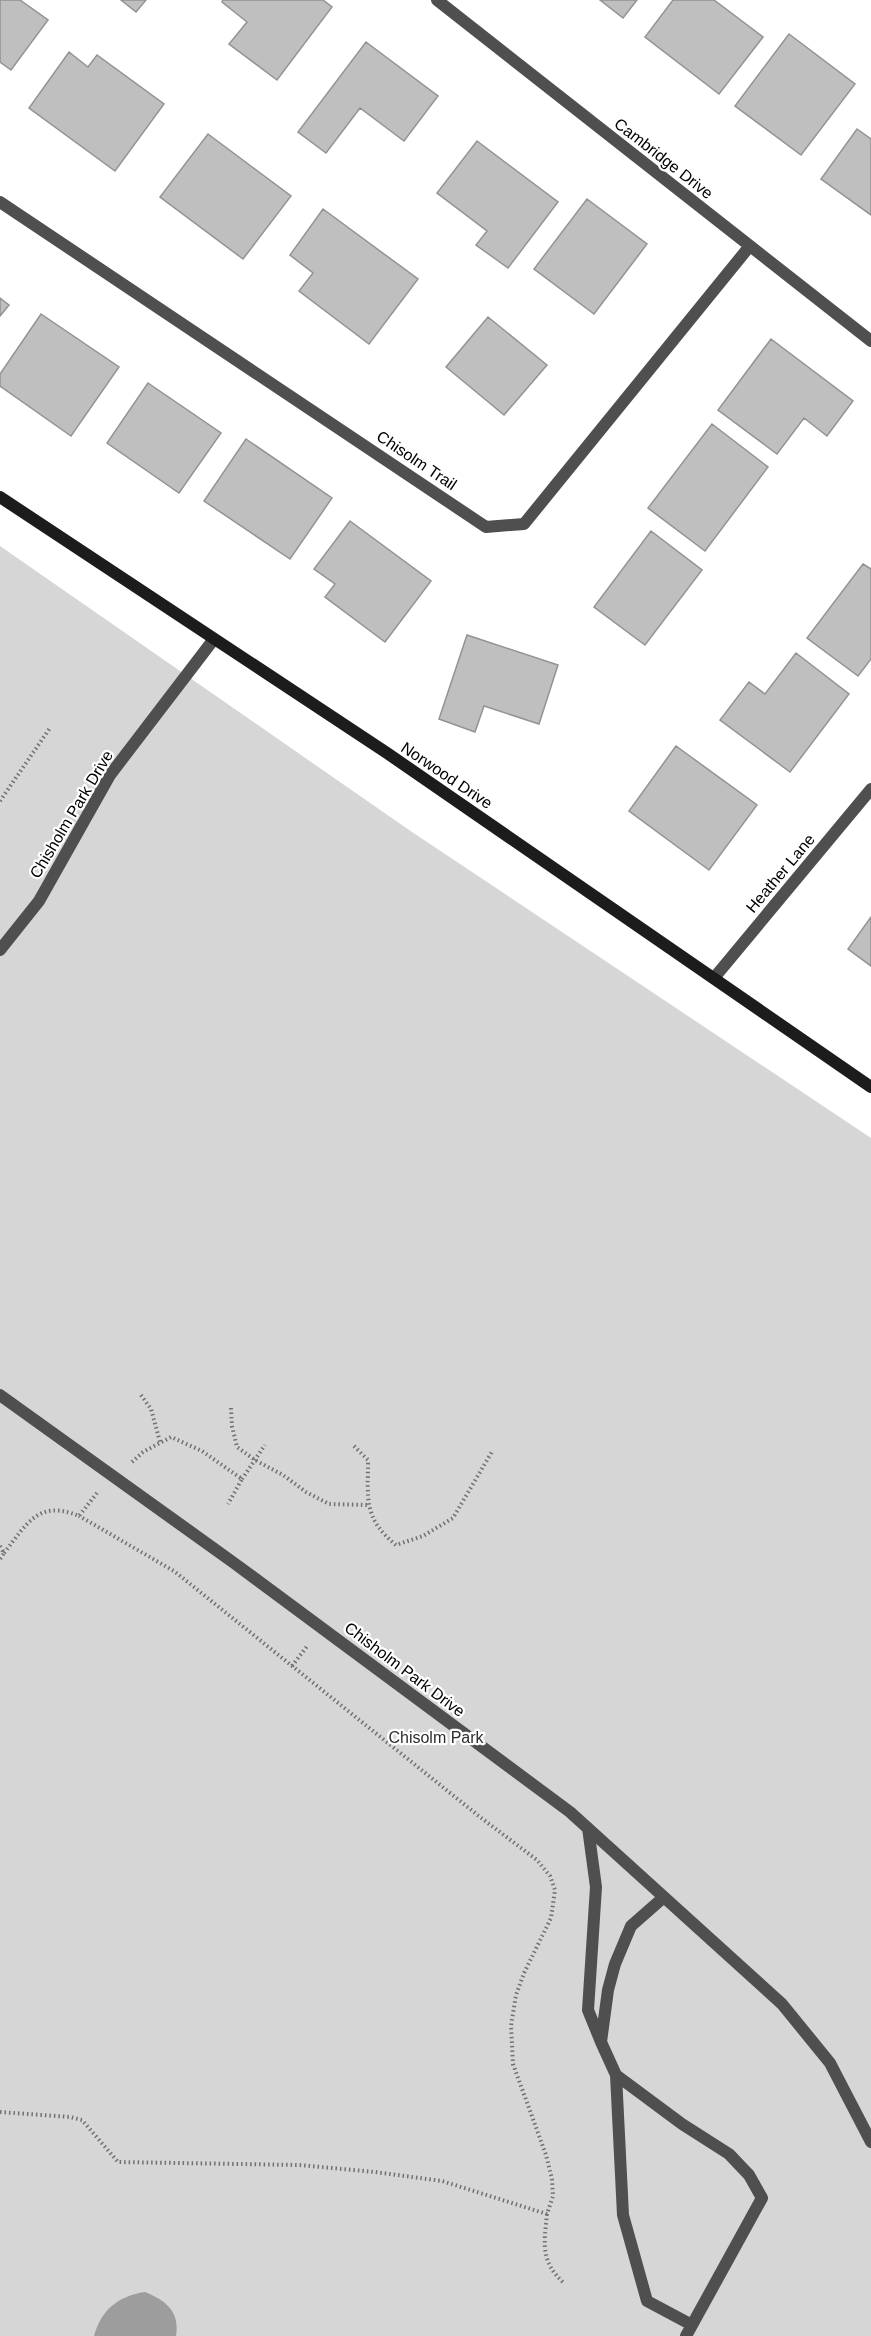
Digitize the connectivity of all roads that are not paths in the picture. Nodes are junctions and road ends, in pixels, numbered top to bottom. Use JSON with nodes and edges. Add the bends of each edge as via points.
{"nodes":[{"id":1,"x":437,"y":0,"type":"edge"},
{"id":2,"x":0,"y":202,"type":"edge"},
{"id":3,"x":749,"y":247,"type":"junction"},
{"id":4,"x":871,"y":340,"type":"edge"},
{"id":5,"x":0,"y":497,"type":"edge"},
{"id":6,"x":214,"y":639,"type":"junction"},
{"id":7,"x":871,"y":789,"type":"edge"},
{"id":8,"x":0,"y":950,"type":"edge"},
{"id":9,"x":714,"y":978,"type":"junction"},
{"id":10,"x":871,"y":1087,"type":"edge"},
{"id":11,"x":0,"y":1395,"type":"edge"},
{"id":12,"x":588,"y":1828,"type":"junction"},
{"id":13,"x":664,"y":1898,"type":"junction"},
{"id":14,"x":601,"y":2042,"type":"junction"},
{"id":15,"x":616,"y":2075,"type":"junction"},
{"id":16,"x":871,"y":2142,"type":"edge"},
{"id":17,"x":689,"y":2330,"type":"edge"}],
"edges":[{"from":1,"to":3,"type":"street","name":"Cambridge Drive"},
{"from":2,"to":3,"type":"street","name":"Chisolm Trail","via":[[486,526],[524,524]]},
{"from":3,"to":4,"type":"street","name":"Cambridge Drive"},
{"from":5,"to":6,"type":"main road","name":"Norwood Drive"},
{"from":6,"to":8,"type":"street","name":"Chisholm Park Drive","via":[[110,775],[44,892]]},
{"from":6,"to":9,"type":"main road","name":"Norwood Drive"},
{"from":7,"to":9,"type":"street","name":"Heather Lane"},
{"from":9,"to":10,"type":"main road","name":"Norwood Drive"},
{"from":11,"to":12,"type":"street","name":"Chisholm Park Drive","via":[[234,1563]]},
{"from":12,"to":13,"type":"street","name":"Chisholm Park Drive"},
{"from":12,"to":14,"type":"street","via":[[596,1887],[588,2010]]},
{"from":13,"to":14,"type":"street","via":[[631,1926],[610,1981]]},
{"from":13,"to":16,"type":"street","name":"Chisholm Park Drive","via":[[782,2004],[830,2063]]},
{"from":14,"to":15,"type":"street"},
{"from":15,"to":17,"type":"street","via":[[623,2215],[647,2301]]},
{"from":15,"to":17,"type":"street","via":[[729,2154],[749,2175],[762,2198]]}]}
